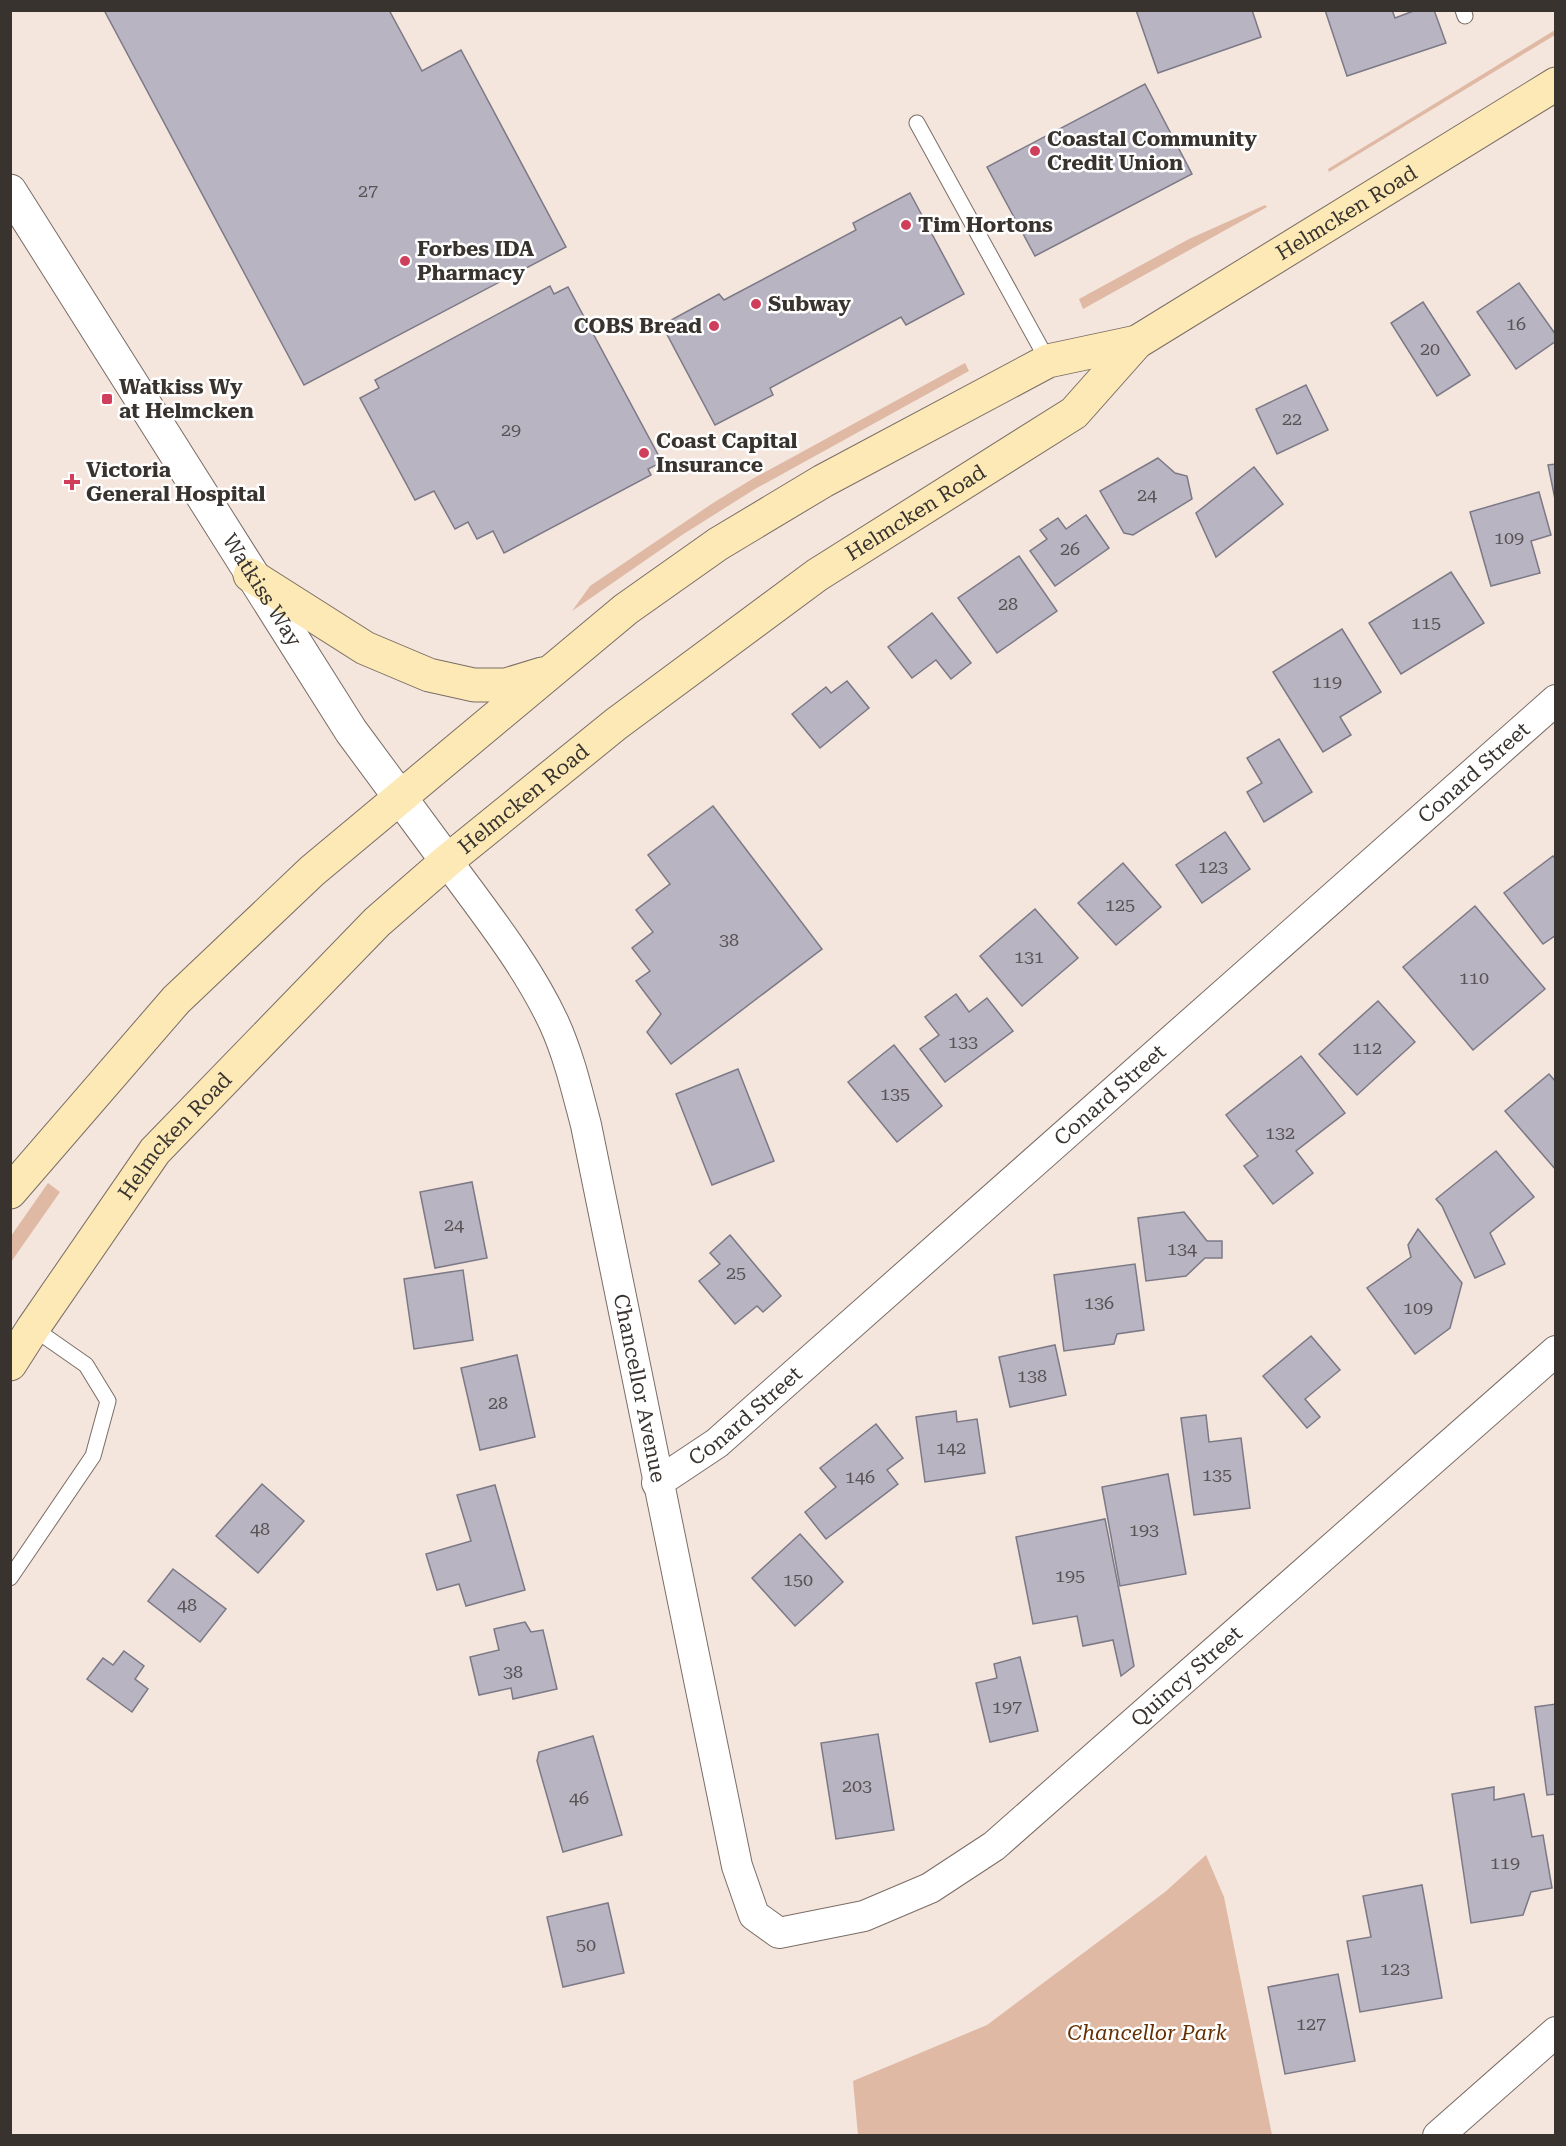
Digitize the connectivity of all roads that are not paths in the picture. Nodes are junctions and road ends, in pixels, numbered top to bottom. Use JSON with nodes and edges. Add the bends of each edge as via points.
{"nodes":[{"id":1,"x":1556,"y":84,"type":"edge"},
{"id":2,"x":917,"y":123,"type":"dead end"},
{"id":3,"x":10,"y":191,"type":"edge"},
{"id":4,"x":1137,"y":342,"type":"junction"},
{"id":5,"x":1048,"y":361,"type":"junction"},
{"id":6,"x":250,"y":575,"type":"junction"},
{"id":7,"x":550,"y":672,"type":"junction"},
{"id":8,"x":1556,"y":700,"type":"edge"},
{"id":9,"x":400,"y":798,"type":"junction"},
{"id":10,"x":447,"y":861,"type":"junction"},
{"id":11,"x":10,"y":1192,"type":"edge"},
{"id":12,"x":33,"y":1328,"type":"junction"},
{"id":13,"x":1556,"y":1351,"type":"edge"},
{"id":14,"x":10,"y":1364,"type":"edge"},
{"id":15,"x":657,"y":1483,"type":"junction"},
{"id":16,"x":10,"y":1578,"type":"edge"},
{"id":17,"x":779,"y":1933,"type":"joint"},
{"id":18,"x":1556,"y":2032,"type":"edge"},
{"id":19,"x":1438,"y":2136,"type":"edge"}],
"edges":[{"from":1,"to":4,"type":"main road","name":"Helmcken Road"},
{"from":2,"to":5,"type":"lane"},
{"from":3,"to":6,"type":"street","name":"Watkiss Way"},
{"from":4,"to":5,"type":"main road","name":"Helmcken Road"},
{"from":4,"to":10,"type":"main road","name":"Helmcken Road","via":[[1074,413],[817,575],[616,724]]},
{"from":5,"to":7,"type":"main road","name":"Helmcken Road","via":[[823,482],[718,544],[626,609]]},
{"from":6,"to":7,"type":"main road","via":[[365,648],[429,675],[474,685],[506,685]]},
{"from":6,"to":9,"type":"street","name":"Watkiss Way","via":[[351,731]]},
{"from":7,"to":9,"type":"main road","name":"Helmcken Road"},
{"from":8,"to":15,"type":"street","name":"Conard Street","via":[[717,1443]]},
{"from":9,"to":10,"type":"street","name":"Watkiss Way"},
{"from":9,"to":11,"type":"main road","name":"Helmcken Road","via":[[312,871],[176,1000]]},
{"from":10,"to":12,"type":"main road","name":"Helmcken Road","via":[[377,922],[155,1151]]},
{"from":10,"to":15,"type":"street","name":"Chancellor Avenue","via":[[524,970],[554,1023],[573,1073]]},
{"from":12,"to":14,"type":"main road","name":"Helmcken Road"},
{"from":12,"to":16,"type":"lane","via":[[86,1365],[108,1401],[93,1456]]},
{"from":13,"to":17,"type":"street","name":"Quincy Street","via":[[994,1846],[930,1888],[864,1916]]},
{"from":15,"to":17,"type":"street","name":"Chancellor Avenue","via":[[736,1866],[754,1915]]},
{"from":18,"to":19,"type":"street"}]}
